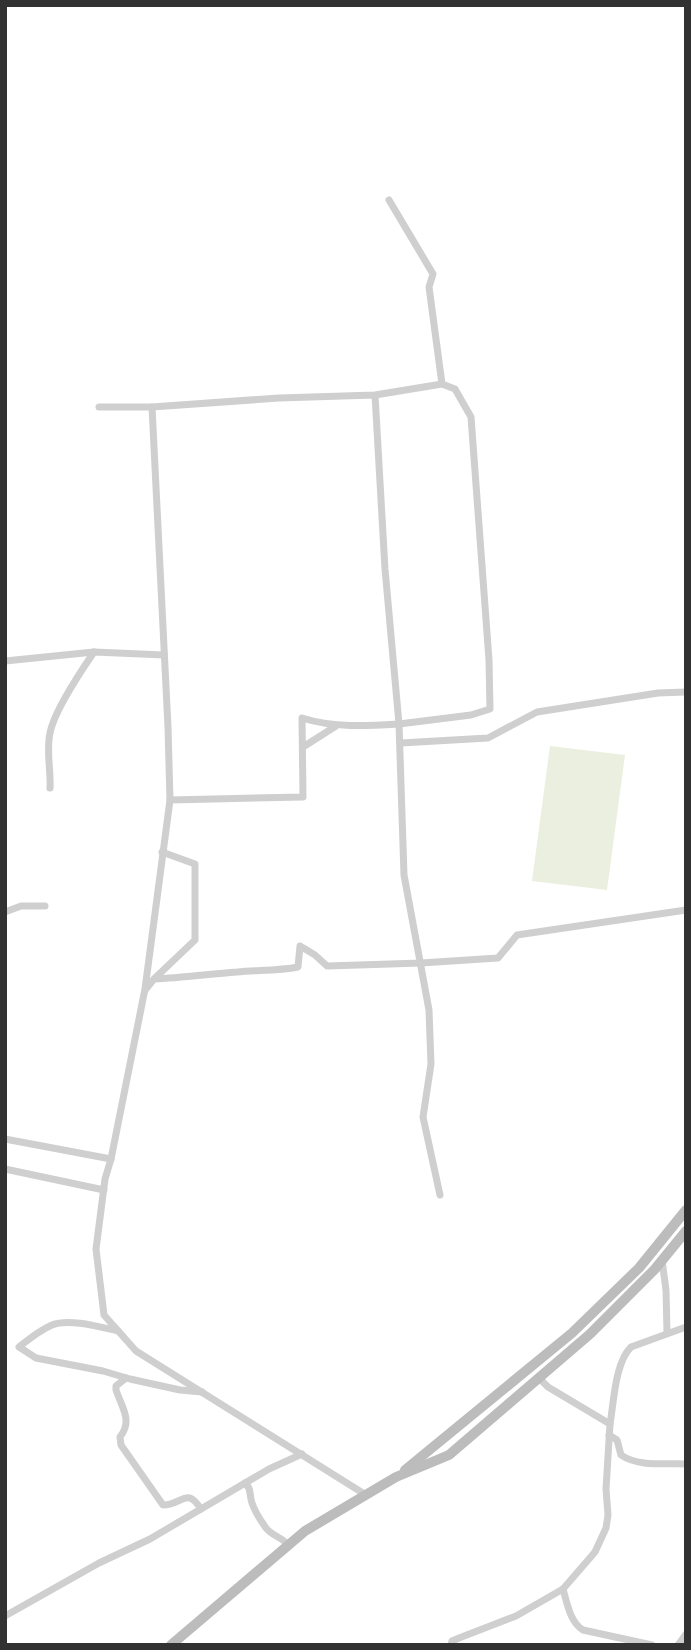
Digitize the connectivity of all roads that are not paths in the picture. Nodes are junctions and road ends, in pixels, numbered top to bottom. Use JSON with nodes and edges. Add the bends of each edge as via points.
{"nodes":[{"id":1,"x":389,"y":200,"type":"dead end"},
{"id":2,"x":442,"y":384,"type":"junction"},
{"id":3,"x":375,"y":395,"type":"junction"},
{"id":4,"x":99,"y":407,"type":"dead end"},
{"id":5,"x":152,"y":407,"type":"junction"},
{"id":6,"x":94,"y":652,"type":"junction"},
{"id":7,"x":164,"y":655,"type":"junction"},
{"id":8,"x":5,"y":661,"type":"edge"},
{"id":9,"x":686,"y":692,"type":"edge"},
{"id":10,"x":399,"y":724,"type":"junction"},
{"id":11,"x":337,"y":725,"type":"junction"},
{"id":12,"x":401,"y":743,"type":"junction"},
{"id":13,"x":303,"y":747,"type":"junction"},
{"id":14,"x":50,"y":788,"type":"dead end"},
{"id":15,"x":170,"y":800,"type":"junction"},
{"id":16,"x":162,"y":852,"type":"junction"},
{"id":17,"x":45,"y":906,"type":"dead end"},
{"id":18,"x":686,"y":910,"type":"edge"},
{"id":19,"x":5,"y":912,"type":"edge"},
{"id":20,"x":421,"y":963,"type":"junction"},
{"id":21,"x":154,"y":979,"type":"junction"},
{"id":22,"x":145,"y":989,"type":"junction"},
{"id":23,"x":5,"y":1139,"type":"edge"},
{"id":24,"x":111,"y":1159,"type":"junction"},
{"id":25,"x":5,"y":1169,"type":"edge"},
{"id":26,"x":104,"y":1190,"type":"junction"},
{"id":27,"x":440,"y":1195,"type":"dead end"},
{"id":28,"x":686,"y":1210,"type":"edge"},
{"id":29,"x":686,"y":1231,"type":"edge"},
{"id":30,"x":662,"y":1260,"type":"junction"},
{"id":31,"x":686,"y":1327,"type":"edge"},
{"id":32,"x":118,"y":1331,"type":"junction"},
{"id":33,"x":667,"y":1333,"type":"junction"},
{"id":34,"x":126,"y":1378,"type":"junction"},
{"id":35,"x":539,"y":1378,"type":"junction"},
{"id":36,"x":202,"y":1392,"type":"junction"},
{"id":37,"x":610,"y":1424,"type":"junction"},
{"id":38,"x":609,"y":1435,"type":"junction"},
{"id":39,"x":302,"y":1454,"type":"junction"},
{"id":40,"x":686,"y":1464,"type":"edge"},
{"id":41,"x":396,"y":1477,"type":"junction"},
{"id":42,"x":246,"y":1483,"type":"junction"},
{"id":43,"x":366,"y":1494,"type":"junction"},
{"id":44,"x":201,"y":1509,"type":"junction"},
{"id":45,"x":288,"y":1545,"type":"junction"},
{"id":46,"x":563,"y":1589,"type":"junction"},
{"id":47,"x":5,"y":1616,"type":"edge"},
{"id":48,"x":686,"y":1634,"type":"edge"},
{"id":49,"x":171,"y":1645,"type":"edge"},
{"id":50,"x":451,"y":1645,"type":"edge"},
{"id":51,"x":652,"y":1645,"type":"edge"},
{"id":52,"x":678,"y":1645,"type":"edge"}],
"edges":[{"from":1,"to":2,"type":"street","via":[[433,274],[429,287]]},
{"from":2,"to":3,"type":"street"},
{"from":2,"to":10,"type":"street","via":[[454,390],[471,417],[490,709]]},
{"from":3,"to":5,"type":"street"},
{"from":3,"to":10,"type":"street","via":[[384,569]]},
{"from":4,"to":5,"type":"street"},
{"from":5,"to":7,"type":"street"},
{"from":6,"to":7,"type":"street"},
{"from":6,"to":8,"type":"street"},
{"from":6,"to":14,"type":"street","via":[[50,732]]},
{"from":7,"to":15,"type":"street"},
{"from":9,"to":12,"type":"street","via":[[659,692],[537,712],[488,738]]},
{"from":10,"to":11,"type":"street"},
{"from":10,"to":12,"type":"street"},
{"from":11,"to":13,"type":"street"},
{"from":11,"to":13,"type":"street","via":[[302,718]]},
{"from":12,"to":20,"type":"street","via":[[404,875]]},
{"from":13,"to":15,"type":"street","via":[[303,797]]},
{"from":15,"to":16,"type":"street"},
{"from":16,"to":21,"type":"street","via":[[195,864],[195,940]]},
{"from":16,"to":22,"type":"street"},
{"from":17,"to":19,"type":"street","via":[[21,906]]},
{"from":18,"to":20,"type":"street","via":[[517,935],[498,958]]},
{"from":20,"to":21,"type":"street","via":[[327,965],[299,947],[298,967],[286,970]]},
{"from":20,"to":27,"type":"street","via":[[431,1064],[423,1117]]},
{"from":21,"to":22,"type":"street"},
{"from":22,"to":24,"type":"street"},
{"from":23,"to":24,"type":"street"},
{"from":24,"to":26,"type":"street"},
{"from":25,"to":26,"type":"street"},
{"from":26,"to":32,"type":"street","via":[[96,1249],[104,1315]]},
{"from":28,"to":41,"type":"main road","via":[[639,1268],[572,1333]]},
{"from":29,"to":30,"type":"main road"},
{"from":30,"to":33,"type":"street"},
{"from":30,"to":35,"type":"main road","via":[[590,1334]]},
{"from":31,"to":33,"type":"street"},
{"from":32,"to":34,"type":"street","via":[[88,1324],[56,1324],[19,1347],[36,1358]]},
{"from":32,"to":36,"type":"street","via":[[136,1351]]},
{"from":33,"to":37,"type":"street","via":[[624,1353]]},
{"from":34,"to":36,"type":"street"},
{"from":34,"to":44,"type":"street","via":[[116,1386],[126,1418],[121,1445],[163,1505],[190,1498]]},
{"from":35,"to":37,"type":"street"},
{"from":35,"to":41,"type":"main road","via":[[449,1455]]},
{"from":36,"to":39,"type":"street"},
{"from":37,"to":38,"type":"street"},
{"from":38,"to":40,"type":"street","via":[[628,1459]]},
{"from":38,"to":46,"type":"street","via":[[606,1528],[595,1552]]},
{"from":39,"to":42,"type":"street"},
{"from":39,"to":43,"type":"street"},
{"from":41,"to":43,"type":"main road"},
{"from":42,"to":44,"type":"street"},
{"from":42,"to":45,"type":"street","via":[[266,1527]]},
{"from":43,"to":45,"type":"main road"},
{"from":44,"to":47,"type":"street"},
{"from":45,"to":49,"type":"main road"},
{"from":46,"to":50,"type":"street","via":[[523,1613]]},
{"from":46,"to":51,"type":"street","via":[[578,1628]]},
{"from":48,"to":52,"type":"street"}]}
